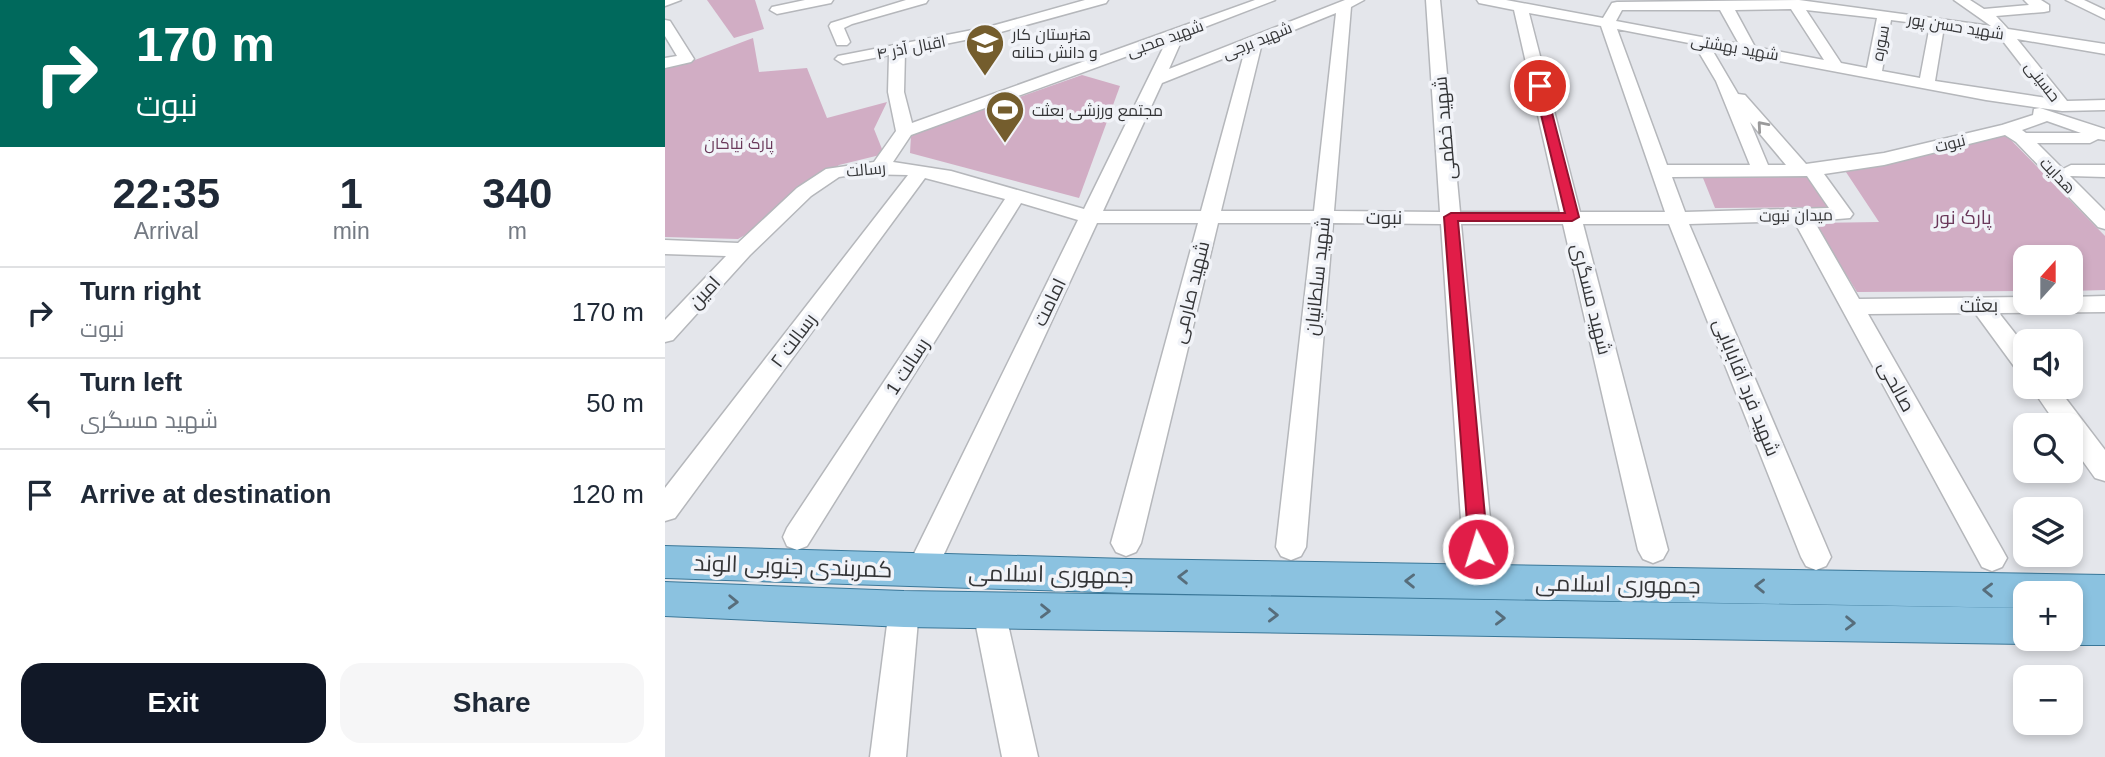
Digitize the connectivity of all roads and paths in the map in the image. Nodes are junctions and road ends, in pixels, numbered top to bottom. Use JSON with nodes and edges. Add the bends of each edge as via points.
{"nodes":[{"id":1,"x":674,"y":0,"type":"edge"},
{"id":2,"x":826,"y":0,"type":"edge"},
{"id":3,"x":1101,"y":0,"type":"edge"},
{"id":4,"x":1226,"y":0,"type":"edge"},
{"id":5,"x":1268,"y":0,"type":"edge"},
{"id":6,"x":1433,"y":0,"type":"edge"},
{"id":7,"x":1489,"y":0,"type":"edge"},
{"id":8,"x":1893,"y":0,"type":"edge"},
{"id":9,"x":1961,"y":0,"type":"edge"},
{"id":10,"x":2031,"y":0,"type":"edge"},
{"id":11,"x":2073,"y":0,"type":"edge"},
{"id":12,"x":913,"y":1,"type":"edge"},
{"id":13,"x":665,"y":2,"type":"edge"},
{"id":14,"x":1351,"y":3,"type":"edge"},
{"id":15,"x":1617,"y":3,"type":"edge"},
{"id":16,"x":1699,"y":3,"type":"edge"},
{"id":17,"x":1794,"y":3,"type":"edge"},
{"id":18,"x":1732,"y":4,"type":"edge"},
{"id":19,"x":1520,"y":7,"type":"junction"},
{"id":20,"x":1565,"y":7,"type":"edge"},
{"id":21,"x":1241,"y":10,"type":"junction"},
{"id":22,"x":778,"y":11,"type":"edge"},
{"id":23,"x":1984,"y":13,"type":"junction"},
{"id":24,"x":1885,"y":15,"type":"junction"},
{"id":25,"x":2105,"y":15,"type":"edge"},
{"id":26,"x":1915,"y":18,"type":"junction"},
{"id":27,"x":1937,"y":22,"type":"junction"},
{"id":28,"x":665,"y":23,"type":"edge"},
{"id":29,"x":1607,"y":23,"type":"junction"},
{"id":30,"x":1178,"y":33,"type":"junction"},
{"id":31,"x":2007,"y":34,"type":"junction"},
{"id":32,"x":1699,"y":40,"type":"junction"},
{"id":33,"x":1255,"y":41,"type":"junction"},
{"id":34,"x":842,"y":42,"type":"dead end"},
{"id":35,"x":1749,"y":49,"type":"junction"},
{"id":36,"x":2105,"y":49,"type":"edge"},
{"id":37,"x":897,"y":50,"type":"junction"},
{"id":38,"x":843,"y":59,"type":"dead end"},
{"id":39,"x":665,"y":63,"type":"edge"},
{"id":40,"x":1835,"y":65,"type":"junction"},
{"id":41,"x":1874,"y":72,"type":"junction"},
{"id":42,"x":1155,"y":80,"type":"junction"},
{"id":43,"x":1724,"y":82,"type":"junction"},
{"id":44,"x":1927,"y":82,"type":"junction"},
{"id":45,"x":1986,"y":95,"type":"junction"},
{"id":46,"x":2062,"y":106,"type":"junction"},
{"id":47,"x":2101,"y":106,"type":"edge"},
{"id":48,"x":2045,"y":116,"type":"junction"},
{"id":49,"x":905,"y":131,"type":"junction"},
{"id":50,"x":2015,"y":133,"type":"junction"},
{"id":51,"x":2099,"y":134,"type":"edge"},
{"id":52,"x":880,"y":167,"type":"junction"},
{"id":53,"x":1761,"y":170,"type":"junction"},
{"id":54,"x":1806,"y":170,"type":"junction"},
{"id":55,"x":1661,"y":171,"type":"junction"},
{"id":56,"x":2071,"y":171,"type":"dead end"},
{"id":57,"x":2105,"y":171,"type":"edge"},
{"id":58,"x":921,"y":172,"type":"junction"},
{"id":59,"x":1016,"y":195,"type":"junction"},
{"id":60,"x":1801,"y":215,"type":"junction"},
{"id":61,"x":1090,"y":217,"type":"junction"},
{"id":62,"x":1210,"y":217,"type":"junction"},
{"id":63,"x":1323,"y":217,"type":"junction"},
{"id":64,"x":1451,"y":217,"type":"junction"},
{"id":65,"x":1572,"y":217,"type":"junction"},
{"id":66,"x":1678,"y":218,"type":"junction"},
{"id":67,"x":2105,"y":223,"type":"edge"},
{"id":68,"x":665,"y":247,"type":"edge"},
{"id":69,"x":743,"y":250,"type":"junction"},
{"id":70,"x":2105,"y":304,"type":"edge"},
{"id":71,"x":1981,"y":305,"type":"junction"},
{"id":72,"x":1853,"y":307,"type":"junction"},
{"id":73,"x":665,"y":334,"type":"edge"},
{"id":74,"x":2013,"y":347,"type":"edge"},
{"id":75,"x":2052,"y":399,"type":"edge"},
{"id":76,"x":2105,"y":470,"type":"edge"},
{"id":77,"x":665,"y":509,"type":"edge"},
{"id":78,"x":797,"y":537,"type":"dead end"},
{"id":79,"x":1126,"y":543,"type":"dead end"},
{"id":80,"x":1291,"y":547,"type":"dead end"},
{"id":81,"x":1478,"y":549,"type":"dead end"},
{"id":82,"x":1653,"y":550,"type":"dead end"},
{"id":83,"x":1816,"y":557,"type":"dead end"},
{"id":84,"x":1991,"y":558,"type":"dead end"},
{"id":85,"x":665,"y":562,"type":"edge"},
{"id":86,"x":921,"y":570,"type":"junction"},
{"id":87,"x":2105,"y":592,"type":"edge"},
{"id":88,"x":665,"y":599,"type":"edge"},
{"id":89,"x":904,"y":609,"type":"junction"},
{"id":90,"x":989,"y":611,"type":"junction"},
{"id":91,"x":2013,"y":626,"type":"edge"},
{"id":92,"x":2083,"y":627,"type":"edge"},
{"id":93,"x":2105,"y":627,"type":"edge"},
{"id":94,"x":888,"y":757,"type":"edge"},
{"id":95,"x":1020,"y":757,"type":"edge"}],
"edges":[{"from":1,"to":13,"type":"street"},
{"from":2,"to":22,"type":"street"},
{"from":3,"to":37,"type":"street","name":"اقبال آذر ۴","via":[[990,31]]},
{"from":4,"to":21,"type":"street"},
{"from":5,"to":21,"type":"street","name":"شهید محبی"},
{"from":6,"to":64,"type":"street","name":"شهید خطمی"},
{"from":7,"to":19,"type":"street","name":"شهید بهشتی"},
{"from":8,"to":26,"type":"street"},
{"from":9,"to":23,"type":"street","name":"حسینی"},
{"from":10,"to":23,"type":"street","via":[[2044,8]]},
{"from":11,"to":25,"type":"street"},
{"from":12,"to":34,"type":"street","via":[[836,26]]},
{"from":14,"to":33,"type":"street","name":"شهید برجی"},
{"from":14,"to":63,"type":"street","name":"شهید سلطانیان"},
{"from":15,"to":16,"type":"street","name":"شهید حسن پور"},
{"from":15,"to":29,"type":"street","name":"شهید حسن پور"},
{"from":16,"to":18,"type":"street","name":"شهید حسن پور"},
{"from":17,"to":18,"type":"street","name":"شهید حسن پور"},
{"from":17,"to":24,"type":"street","name":"شهید حسن پور"},
{"from":17,"to":40,"type":"street"},
{"from":18,"to":35,"type":"street"},
{"from":19,"to":20,"type":"street","name":"شهید بهشتی"},
{"from":19,"to":65,"type":"street","name":"شهید مسگری"},
{"from":20,"to":29,"type":"street","name":"شهید بهشتی"},
{"from":21,"to":30,"type":"street","name":"شهید محبی"},
{"from":23,"to":31,"type":"street","name":"حسینی"},
{"from":24,"to":26,"type":"street","name":"شهید حسن پور"},
{"from":24,"to":41,"type":"street","name":"سوره"},
{"from":26,"to":27,"type":"street","name":"شهید حسن پور"},
{"from":27,"to":31,"type":"street","name":"شهید حسن پور"},
{"from":27,"to":44,"type":"street"},
{"from":28,"to":39,"type":"street","via":[[686,59]]},
{"from":29,"to":32,"type":"street","name":"شهید بهشتی"},
{"from":29,"to":55,"type":"street"},
{"from":30,"to":42,"type":"street","name":"امامت"},
{"from":30,"to":49,"type":"street","name":"شهید محبی"},
{"from":31,"to":36,"type":"street","name":"شهید حسن پور"},
{"from":31,"to":46,"type":"street","name":"حسینی"},
{"from":32,"to":35,"type":"street","name":"شهید بهشتی"},
{"from":32,"to":43,"type":"street"},
{"from":33,"to":42,"type":"street","name":"شهید برجی"},
{"from":33,"to":62,"type":"street","name":"شهید صارمی"},
{"from":35,"to":40,"type":"street","name":"شهید بهشتی"},
{"from":37,"to":38,"type":"street","name":"اقبال آذر ۴"},
{"from":37,"to":49,"type":"street","via":[[896,92]]},
{"from":40,"to":41,"type":"street","name":"شهید بهشتی"},
{"from":41,"to":44,"type":"street","name":"شهید بهشتی"},
{"from":42,"to":61,"type":"street","name":"امامت"},
{"from":43,"to":53,"type":"street"},
{"from":54,"to":43,"type":"street","one_way":true},
{"from":44,"to":45,"type":"street","name":"شهید بهشتی"},
{"from":45,"to":46,"type":"street","name":"شهید بهشتی"},
{"from":45,"to":48,"type":"street","name":"شهید بهشتی"},
{"from":46,"to":47,"type":"street","name":"شهید بهشتی"},
{"from":47,"to":51,"type":"street","name":"شهید بهشتی","via":[[2072,116]]},
{"from":48,"to":50,"type":"street","name":"نبوت"},
{"from":48,"to":51,"type":"street","name":"شهید بهشتی"},
{"from":49,"to":52,"type":"street"},
{"from":50,"to":51,"type":"street"},
{"from":50,"to":54,"type":"street","name":"نبوت"},
{"from":50,"to":67,"type":"street","name":"هدایت"},
{"from":52,"to":58,"type":"street","name":"رسالت"},
{"from":52,"to":69,"type":"street","name":"رسالت","via":[[833,173],[804,192]]},
{"from":53,"to":54,"type":"street"},
{"from":53,"to":55,"type":"street"},
{"from":54,"to":60,"type":"street","name":"میدان نبوت","via":[[1843,214]]},
{"from":55,"to":66,"type":"street"},
{"from":56,"to":57,"type":"street"},
{"from":58,"to":59,"type":"street","name":"رسالت"},
{"from":58,"to":77,"type":"street","name":"رسالت ۲"},
{"from":59,"to":61,"type":"street","name":"رسالت"},
{"from":59,"to":78,"type":"street","name":"رسالت 1"},
{"from":60,"to":66,"type":"street","name":"میدان نبوت"},
{"from":60,"to":72,"type":"street","name":"صالحی"},
{"from":61,"to":62,"type":"street","name":"نبوت"},
{"from":61,"to":86,"type":"street","name":"امامت"},
{"from":62,"to":63,"type":"street","name":"نبوت"},
{"from":62,"to":79,"type":"street","name":"شهید صارمی"},
{"from":63,"to":64,"type":"street","name":"نبوت"},
{"from":63,"to":80,"type":"street","name":"شهید سلطانیان"},
{"from":64,"to":65,"type":"street","name":"نبوت"},
{"from":64,"to":81,"type":"street","name":"شهید خطمی"},
{"from":65,"to":66,"type":"street","name":"نبوت"},
{"from":65,"to":82,"type":"street","name":"شهید مسگری"},
{"from":66,"to":83,"type":"street","name":"شهید فرد آقابابایی"},
{"from":68,"to":69,"type":"street"},
{"from":69,"to":73,"type":"street","name":"امین"},
{"from":70,"to":71,"type":"street","name":"بعثت"},
{"from":71,"to":72,"type":"street","name":"بعثت"},
{"from":71,"to":74,"type":"street"},
{"from":72,"to":84,"type":"street","name":"صالحی"},
{"from":75,"to":76,"type":"street"},
{"from":85,"to":86,"type":"main road","name":"کمربندی جنوبی الوند"},
{"from":87,"to":86,"type":"main road","name":"جمهوری اسلامی","one_way":true},
{"from":86,"to":89,"type":"main road"},
{"from":88,"to":89,"type":"main road","name":"کمربندی جنوبی الوند","one_way":true},
{"from":89,"to":90,"type":"main road","name":"جمهوری اسلامی"},
{"from":89,"to":94,"type":"street"},
{"from":90,"to":91,"type":"main road","name":"جمهوری اسلامی","one_way":true},
{"from":90,"to":95,"type":"street"},
{"from":92,"to":93,"type":"main road"}]}
